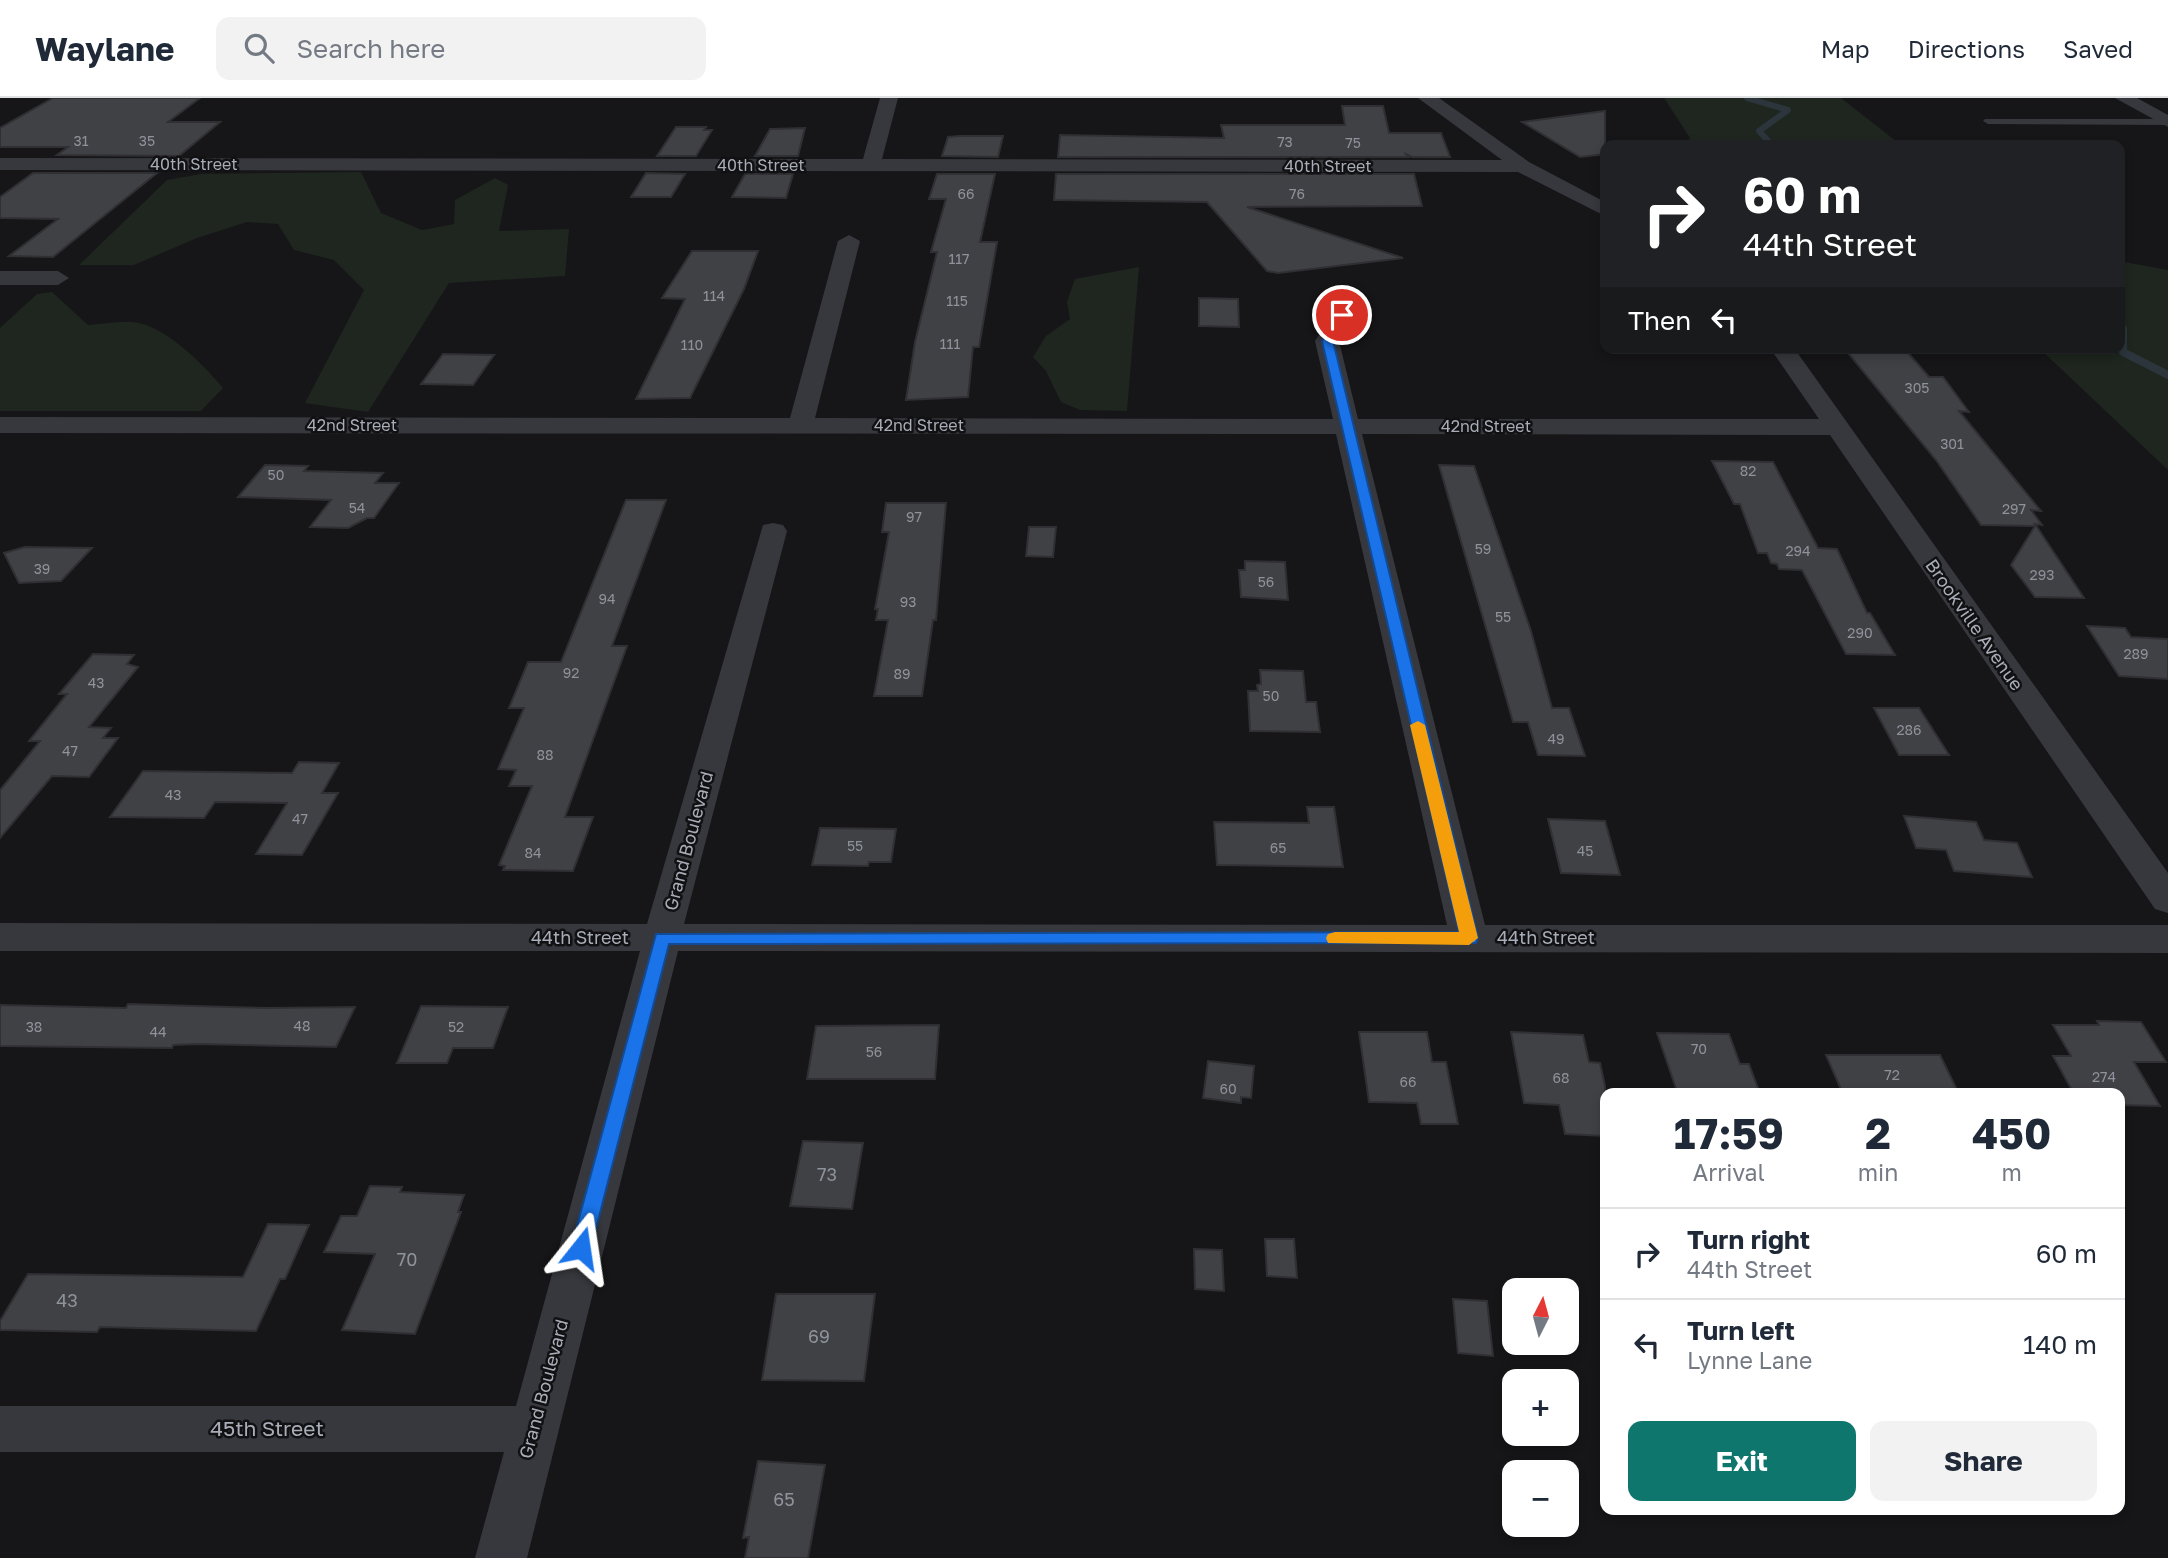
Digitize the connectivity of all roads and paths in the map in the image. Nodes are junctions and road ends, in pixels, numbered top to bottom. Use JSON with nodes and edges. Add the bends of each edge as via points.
{"nodes":[{"id":1,"x":889,"y":98,"type":"edge"},
{"id":2,"x":1427,"y":98,"type":"edge"},
{"id":3,"x":2124,"y":98,"type":"edge"},
{"id":4,"x":1988,"y":121,"type":"dead end"},
{"id":5,"x":2168,"y":122,"type":"edge"},
{"id":6,"x":0,"y":164,"type":"edge"},
{"id":7,"x":871,"y":165,"type":"junction"},
{"id":8,"x":1522,"y":166,"type":"junction"},
{"id":9,"x":1600,"y":207,"type":"edge"},
{"id":10,"x":849,"y":241,"type":"dead end"},
{"id":11,"x":0,"y":278,"type":"edge"},
{"id":12,"x":58,"y":278,"type":"dead end"},
{"id":13,"x":1342,"y":315,"type":"dead end"},
{"id":14,"x":1786,"y":354,"type":"edge"},
{"id":15,"x":0,"y":425,"type":"edge"},
{"id":16,"x":801,"y":425,"type":"junction"},
{"id":17,"x":1345,"y":426,"type":"junction"},
{"id":18,"x":1838,"y":427,"type":"junction"},
{"id":19,"x":772,"y":531,"type":"dead end"},
{"id":20,"x":2168,"y":900,"type":"edge"},
{"id":21,"x":0,"y":937,"type":"edge"},
{"id":22,"x":662,"y":938,"type":"junction"},
{"id":23,"x":1469,"y":938,"type":"junction"},
{"id":24,"x":2168,"y":939,"type":"edge"},
{"id":25,"x":0,"y":1429,"type":"edge"},
{"id":26,"x":534,"y":1429,"type":"junction"},
{"id":27,"x":501,"y":1558,"type":"edge"}],
"edges":[{"from":1,"to":7,"type":"street"},
{"from":2,"to":8,"type":"street"},
{"from":3,"to":5,"type":"street"},
{"from":4,"to":5,"type":"lane"},
{"from":6,"to":7,"type":"street","name":"40th Street"},
{"from":7,"to":8,"type":"street","name":"40th Street"},
{"from":8,"to":9,"type":"street"},
{"from":10,"to":16,"type":"street"},
{"from":11,"to":12,"type":"street"},
{"from":13,"to":17,"type":"street","via":[[1327,341]]},
{"from":14,"to":18,"type":"street","name":"Brookville Avenue"},
{"from":15,"to":16,"type":"street","name":"42nd Street"},
{"from":16,"to":17,"type":"street","name":"42nd Street"},
{"from":17,"to":18,"type":"street","name":"42nd Street"},
{"from":17,"to":23,"type":"street"},
{"from":18,"to":20,"type":"street","name":"Brookville Avenue"},
{"from":19,"to":22,"type":"street","name":"Grand Boulevard"},
{"from":21,"to":22,"type":"street","name":"44th Street"},
{"from":22,"to":23,"type":"street","name":"44th Street"},
{"from":22,"to":26,"type":"street","name":"Grand Boulevard"},
{"from":23,"to":24,"type":"street","name":"44th Street"},
{"from":25,"to":26,"type":"street","name":"45th Street"},
{"from":26,"to":27,"type":"street","name":"Grand Boulevard"}]}
